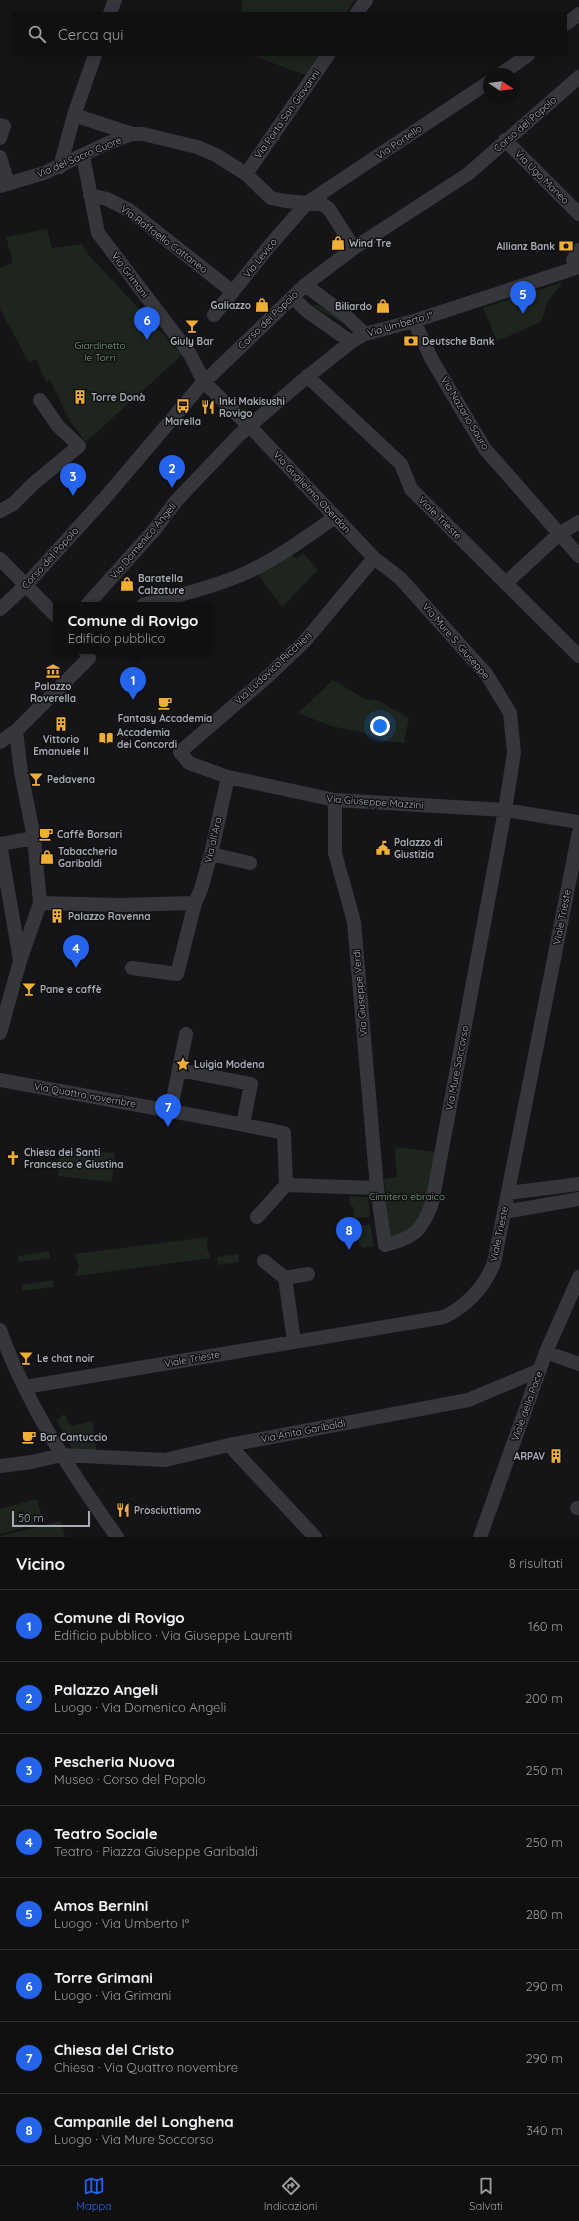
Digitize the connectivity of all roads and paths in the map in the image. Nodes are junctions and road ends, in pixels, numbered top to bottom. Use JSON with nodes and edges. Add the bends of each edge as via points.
{"nodes":[{"id":1,"x":115,"y":0,"type":"edge"},
{"id":2,"x":366,"y":0,"type":"edge"},
{"id":3,"x":110,"y":12,"type":"edge"},
{"id":4,"x":358,"y":12,"type":"edge"},
{"id":5,"x":579,"y":14,"type":"edge"},
{"id":6,"x":567,"y":23,"type":"edge"},
{"id":7,"x":95,"y":56,"type":"edge"},
{"id":8,"x":327,"y":56,"type":"edge"},
{"id":9,"x":527,"y":56,"type":"edge"},
{"id":10,"x":509,"y":68,"type":"edge"},
{"id":11,"x":579,"y":77,"type":"edge"},
{"id":12,"x":483,"y":86,"type":"edge"},
{"id":13,"x":74,"y":115,"type":"junction"},
{"id":14,"x":0,"y":125,"type":"edge"},
{"id":15,"x":132,"y":134,"type":"junction"},
{"id":16,"x":0,"y":138,"type":"edge"},
{"id":17,"x":505,"y":140,"type":"junction"},
{"id":18,"x":83,"y":156,"type":"junction"},
{"id":19,"x":0,"y":157,"type":"edge"},
{"id":20,"x":60,"y":167,"type":"junction"},
{"id":21,"x":246,"y":174,"type":"junction"},
{"id":22,"x":4,"y":185,"type":"edge"},
{"id":23,"x":90,"y":195,"type":"junction"},
{"id":24,"x":308,"y":202,"type":"junction"},
{"id":25,"x":579,"y":214,"type":"edge"},
{"id":26,"x":354,"y":248,"type":"junction"},
{"id":27,"x":579,"y":250,"type":"edge"},
{"id":28,"x":577,"y":267,"type":"edge"},
{"id":29,"x":305,"y":285,"type":"junction"},
{"id":30,"x":233,"y":292,"type":"junction"},
{"id":31,"x":292,"y":297,"type":"junction"},
{"id":32,"x":214,"y":315,"type":"dead end"},
{"id":33,"x":414,"y":321,"type":"junction"},
{"id":34,"x":366,"y":334,"type":"junction"},
{"id":35,"x":351,"y":342,"type":"junction"},
{"id":36,"x":308,"y":376,"type":"junction"},
{"id":37,"x":204,"y":382,"type":"junction"},
{"id":38,"x":40,"y":400,"type":"dead end"},
{"id":39,"x":249,"y":426,"type":"junction"},
{"id":40,"x":0,"y":511,"type":"edge"},
{"id":41,"x":335,"y":517,"type":"junction"},
{"id":42,"x":579,"y":522,"type":"edge"},
{"id":43,"x":559,"y":534,"type":"junction"},
{"id":44,"x":579,"y":556,"type":"edge"},
{"id":45,"x":374,"y":558,"type":"junction"},
{"id":46,"x":0,"y":560,"type":"edge"},
{"id":47,"x":506,"y":583,"type":"junction"},
{"id":48,"x":25,"y":586,"type":"junction"},
{"id":49,"x":95,"y":602,"type":"edge"},
{"id":50,"x":153,"y":602,"type":"edge"},
{"id":51,"x":0,"y":609,"type":"edge"},
{"id":52,"x":53,"y":613,"type":"edge"},
{"id":53,"x":87,"y":654,"type":"edge"},
{"id":54,"x":579,"y":656,"type":"edge"},
{"id":55,"x":16,"y":731,"type":"junction"},
{"id":56,"x":0,"y":742,"type":"edge"},
{"id":57,"x":180,"y":752,"type":"joint"},
{"id":58,"x":228,"y":777,"type":"junction"},
{"id":59,"x":335,"y":800,"type":"junction"},
{"id":60,"x":505,"y":810,"type":"junction"},
{"id":61,"x":579,"y":822,"type":"edge"},
{"id":62,"x":579,"y":832,"type":"edge"},
{"id":63,"x":34,"y":838,"type":"junction"},
{"id":64,"x":0,"y":844,"type":"edge"},
{"id":65,"x":210,"y":854,"type":"junction"},
{"id":66,"x":250,"y":863,"type":"dead end"},
{"id":67,"x":40,"y":903,"type":"junction"},
{"id":68,"x":195,"y":903,"type":"junction"},
{"id":69,"x":20,"y":961,"type":"junction"},
{"id":70,"x":132,"y":968,"type":"dead end"},
{"id":71,"x":0,"y":1033,"type":"edge"},
{"id":72,"x":186,"y":1034,"type":"dead end"},
{"id":73,"x":179,"y":1070,"type":"junction"},
{"id":74,"x":0,"y":1080,"type":"edge"},
{"id":75,"x":171,"y":1110,"type":"junction"},
{"id":76,"x":243,"y":1124,"type":"junction"},
{"id":77,"x":579,"y":1184,"type":"edge"},
{"id":78,"x":286,"y":1185,"type":"junction"},
{"id":79,"x":377,"y":1188,"type":"junction"},
{"id":80,"x":508,"y":1193,"type":"junction"},
{"id":81,"x":579,"y":1199,"type":"edge"},
{"id":82,"x":504,"y":1212,"type":"junction"},
{"id":83,"x":257,"y":1217,"type":"dead end"},
{"id":84,"x":264,"y":1261,"type":"dead end"},
{"id":85,"x":308,"y":1274,"type":"dead end"},
{"id":86,"x":579,"y":1277,"type":"edge"},
{"id":87,"x":285,"y":1278,"type":"junction"},
{"id":88,"x":0,"y":1330,"type":"edge"},
{"id":89,"x":294,"y":1341,"type":"junction"},
{"id":90,"x":546,"y":1352,"type":"junction"},
{"id":91,"x":579,"y":1364,"type":"edge"},
{"id":92,"x":540,"y":1370,"type":"junction"},
{"id":93,"x":25,"y":1388,"type":"junction"},
{"id":94,"x":229,"y":1445,"type":"junction"},
{"id":95,"x":61,"y":1455,"type":"junction"},
{"id":96,"x":0,"y":1466,"type":"edge"},
{"id":97,"x":117,"y":1537,"type":"edge"},
{"id":98,"x":314,"y":1537,"type":"edge"},
{"id":99,"x":480,"y":1537,"type":"edge"}],
"edges":[{"from":1,"to":3,"type":"street"},
{"from":2,"to":4,"type":"street"},
{"from":5,"to":6,"type":"street"},
{"from":7,"to":13,"type":"street"},
{"from":8,"to":21,"type":"street","name":"Via Porta San Giovanni"},
{"from":9,"to":10,"type":"street"},
{"from":11,"to":17,"type":"street","name":"Corso del Popolo"},
{"from":12,"to":24,"type":"street","name":"Via Portello"},
{"from":13,"to":15,"type":"street"},
{"from":13,"to":20,"type":"street"},
{"from":14,"to":16,"type":"street","via":[[4,126]]},
{"from":15,"to":18,"type":"street","name":"Via del Sacro Cuore"},
{"from":15,"to":21,"type":"street","name":"Via del Sacro Cuore","via":[[164,138],[197,147],[216,155]]},
{"from":17,"to":25,"type":"street","name":"Via Ugo Maneo"},
{"from":17,"to":26,"type":"street","name":"Corso del Popolo","via":[[468,174]]},
{"from":18,"to":20,"type":"street","name":"Via del Sacro Cuore"},
{"from":18,"to":23,"type":"street","name":"Via Grimani"},
{"from":19,"to":22,"type":"street"},
{"from":20,"to":22,"type":"street","name":"Via del Sacro Cuore"},
{"from":21,"to":24,"type":"street","name":"Via del Sacro Cuore","via":[[270,198]]},
{"from":23,"to":30,"type":"street","name":"Via Raffaello Cattaneo","via":[[107,199],[129,210]]},
{"from":23,"to":37,"type":"street","name":"Via Grimani","via":[[98,233],[190,354]]},
{"from":24,"to":26,"type":"street","name":"Via del Sacro Cuore","via":[[322,204],[329,209]]},
{"from":24,"to":30,"type":"street","name":"Via Levico"},
{"from":26,"to":29,"type":"street","name":"Corso del Popolo"},
{"from":27,"to":28,"type":"street","via":[[574,260]]},
{"from":28,"to":33,"type":"street","name":"Via Umberto I°"},
{"from":29,"to":31,"type":"street","name":"Corso del Popolo"},
{"from":29,"to":34,"type":"street"},
{"from":30,"to":32,"type":"street","name":"Via Levico"},
{"from":31,"to":35,"type":"street","via":[[307,311]]},
{"from":31,"to":37,"type":"street","name":"Corso del Popolo"},
{"from":33,"to":34,"type":"street","name":"Via Umberto I°"},
{"from":33,"to":43,"type":"street","name":"Via Nazario Sauro","via":[[432,360],[485,449]]},
{"from":34,"to":35,"type":"street","name":"Via Umberto I°"},
{"from":35,"to":36,"type":"street","name":"Via Umberto I°"},
{"from":36,"to":39,"type":"street","name":"Via Umberto I°"},
{"from":36,"to":47,"type":"street","name":"Viale Trieste","via":[[401,464],[411,489]]},
{"from":37,"to":39,"type":"street","name":"Via Grimani"},
{"from":37,"to":48,"type":"street","name":"Corso del Popolo","via":[[104,499]]},
{"from":38,"to":40,"type":"street","via":[[58,426],[79,446],[13,504]]},
{"from":39,"to":41,"type":"street","name":"Via Guglielmo Oberdan"},
{"from":39,"to":49,"type":"street","name":"Via Domenico Angeli","via":[[176,501]]},
{"from":41,"to":45,"type":"street","name":"Via Guglielmo Oberdan"},
{"from":41,"to":50,"type":"street","via":[[285,552],[250,571]]},
{"from":42,"to":43,"type":"street"},
{"from":43,"to":44,"type":"street","name":"Via Nazario Sauro"},
{"from":43,"to":47,"type":"street"},
{"from":45,"to":57,"type":"street","name":"Via Ludovico Ricchieri","via":[[305,641]]},
{"from":45,"to":60,"type":"street","name":"Via Mure S. Giuseppe","via":[[400,578],[487,674],[510,713],[514,754]]},
{"from":46,"to":48,"type":"street"},
{"from":47,"to":54,"type":"street","name":"Viale Trieste"},
{"from":48,"to":51,"type":"street","name":"Corso del Popolo"},
{"from":48,"to":52,"type":"street"},
{"from":53,"to":55,"type":"street"},
{"from":55,"to":56,"type":"street"},
{"from":55,"to":63,"type":"street"},
{"from":57,"to":58,"type":"street","name":"Via Giuseppe Mazzini","via":[[189,763]]},
{"from":58,"to":59,"type":"street","name":"Via Giuseppe Mazzini"},
{"from":58,"to":65,"type":"street","name":"Via all'Ara"},
{"from":59,"to":60,"type":"street","name":"Via Giuseppe Mazzini"},
{"from":59,"to":79,"type":"street","name":"Via Giuseppe Verdi","via":[[335,853],[354,922]]},
{"from":60,"to":61,"type":"street","name":"Via Giuseppe Mazzini"},
{"from":60,"to":79,"type":"street","name":"Via Mure Soccorso","via":[[432,1203],[422,1226],[406,1240],[385,1245]]},
{"from":62,"to":80,"type":"street","name":"Viale Trieste"},
{"from":63,"to":64,"type":"street"},
{"from":63,"to":67,"type":"street"},
{"from":64,"to":69,"type":"street"},
{"from":65,"to":66,"type":"street"},
{"from":65,"to":68,"type":"street","name":"Via all'Ara"},
{"from":67,"to":68,"type":"street"},
{"from":67,"to":69,"type":"street"},
{"from":68,"to":70,"type":"street","name":"Via all'Ara","via":[[177,974]]},
{"from":69,"to":71,"type":"street"},
{"from":72,"to":73,"type":"street"},
{"from":73,"to":75,"type":"street"},
{"from":73,"to":76,"type":"street","via":[[251,1084]]},
{"from":74,"to":75,"type":"street","name":"Via Quattro novembre"},
{"from":75,"to":76,"type":"street","name":"Via Quattro novembre"},
{"from":76,"to":78,"type":"street","name":"Via Quattro novembre","via":[[284,1133]]},
{"from":77,"to":80,"type":"street"},
{"from":78,"to":79,"type":"street"},
{"from":78,"to":83,"type":"street"},
{"from":80,"to":82,"type":"street","name":"Viale Trieste"},
{"from":81,"to":82,"type":"street"},
{"from":82,"to":89,"type":"street","name":"Viale Trieste","via":[[494,1263],[489,1274],[477,1293],[453,1312],[444,1317]]},
{"from":84,"to":87,"type":"street"},
{"from":85,"to":87,"type":"street"},
{"from":86,"to":90,"type":"street","name":"Viale della Pace"},
{"from":87,"to":89,"type":"street"},
{"from":88,"to":93,"type":"street"},
{"from":89,"to":93,"type":"street","name":"Viale Trieste"},
{"from":90,"to":91,"type":"street"},
{"from":90,"to":92,"type":"street","name":"Viale della Pace"},
{"from":92,"to":94,"type":"street","name":"Via Anita Garibaldi","via":[[460,1402]]},
{"from":92,"to":99,"type":"street","name":"Viale della Pace"},
{"from":93,"to":95,"type":"street"},
{"from":94,"to":95,"type":"street","name":"Via Anita Garibaldi","via":[[165,1460]]},
{"from":94,"to":98,"type":"street"},
{"from":95,"to":96,"type":"street","name":"Via Anita Garibaldi"},
{"from":95,"to":97,"type":"street"}]}
